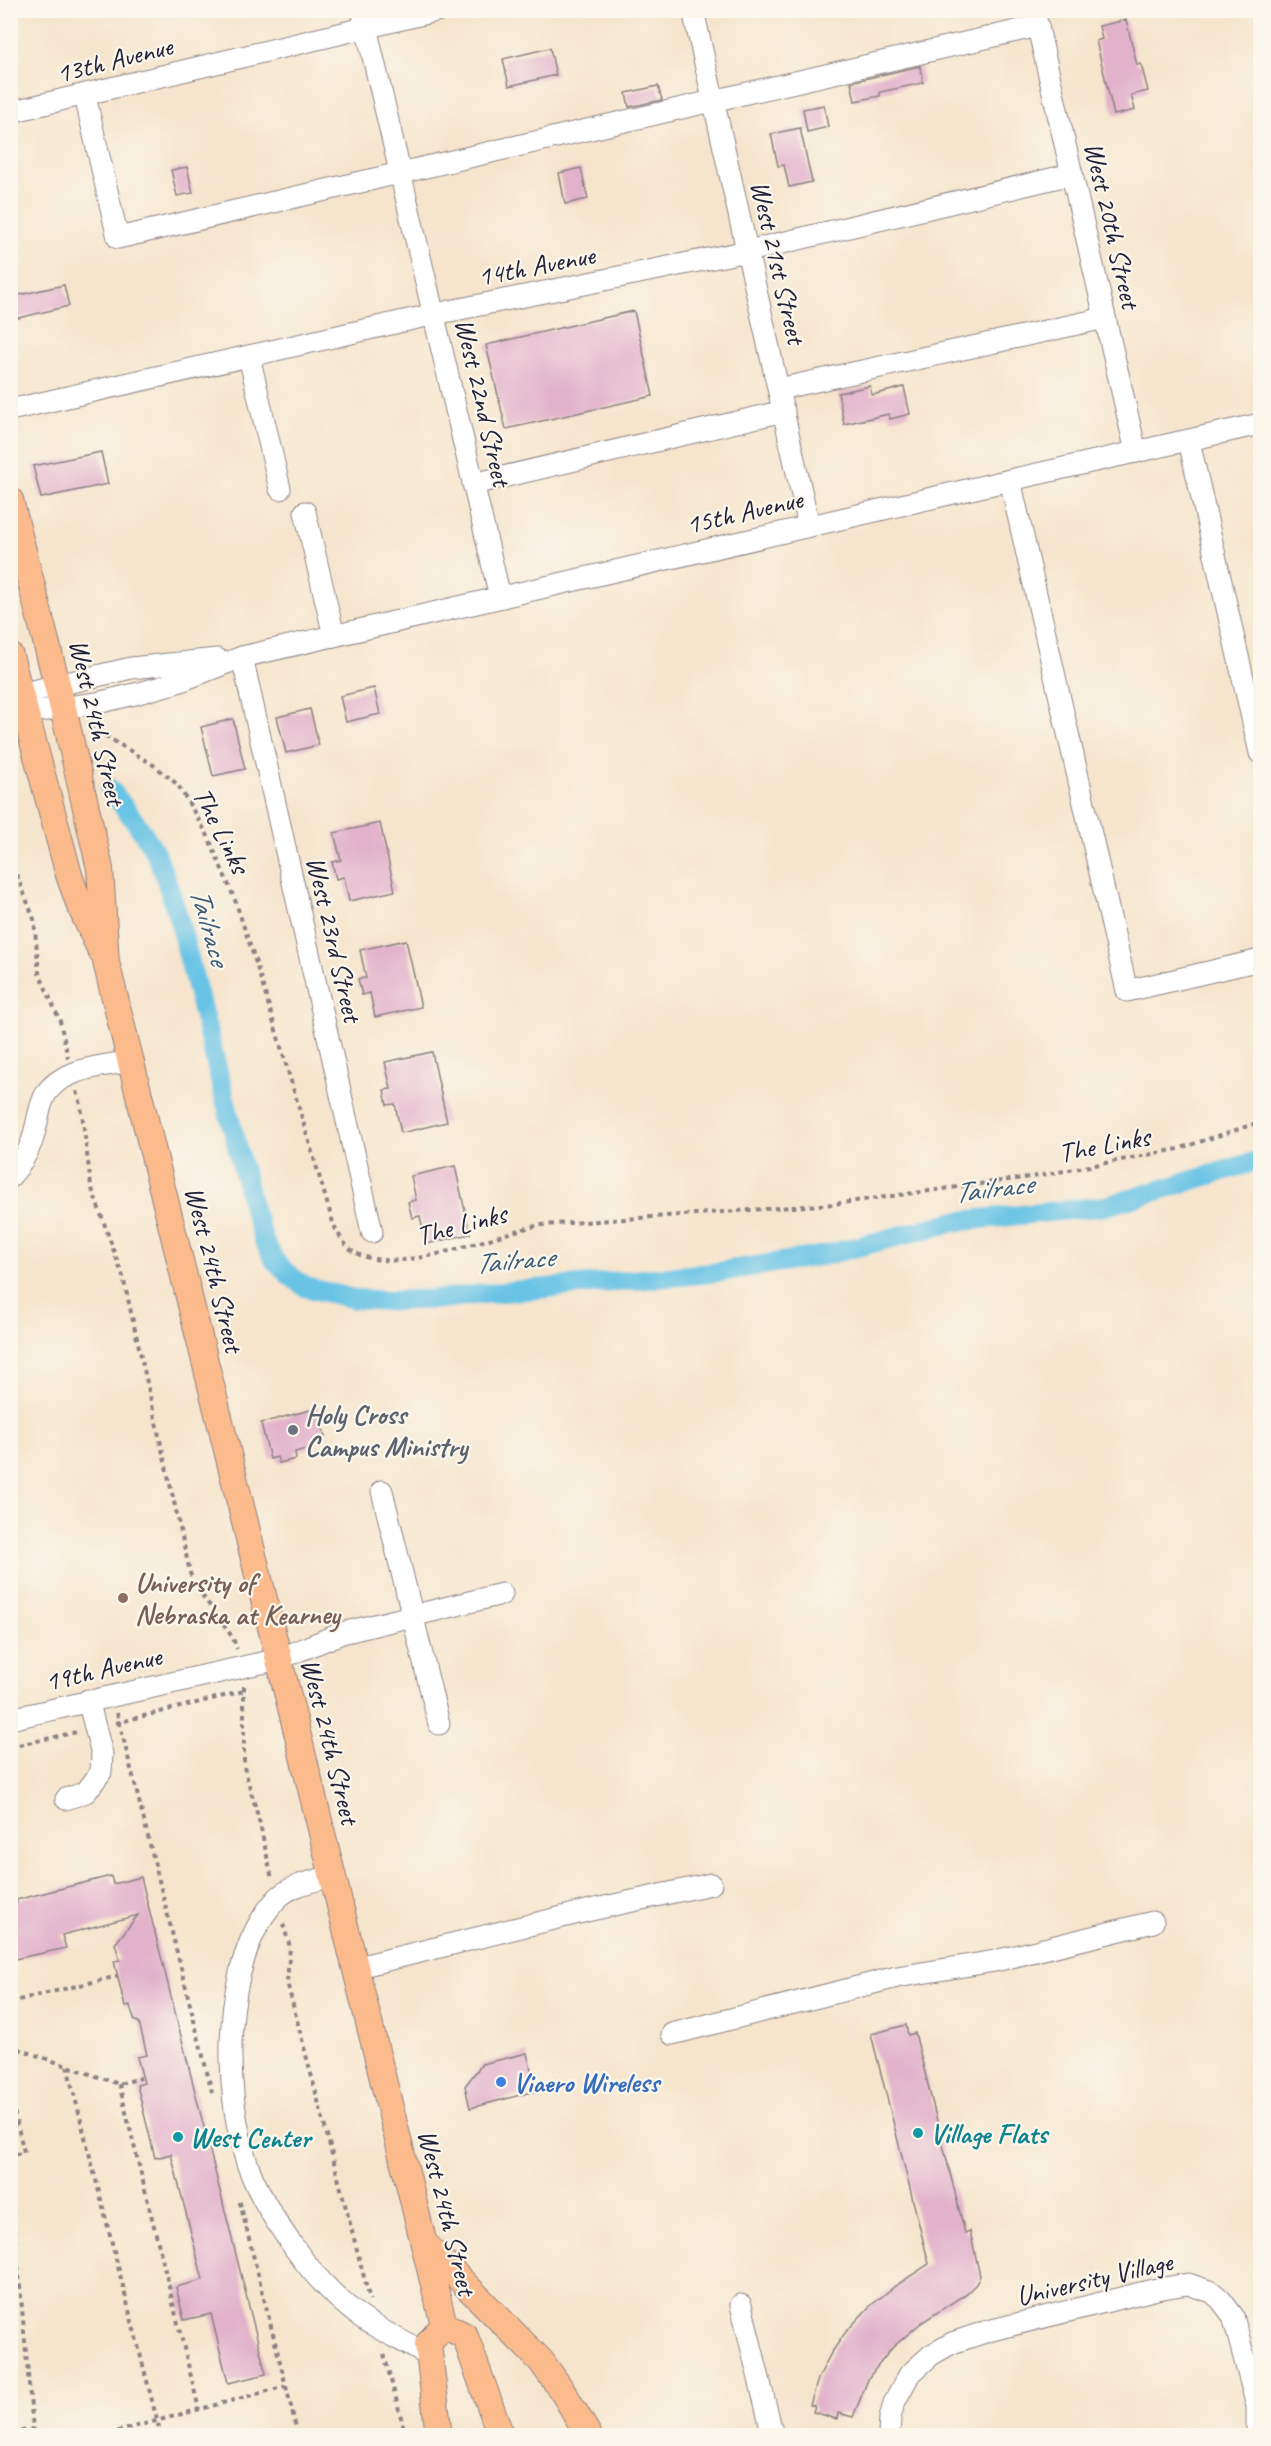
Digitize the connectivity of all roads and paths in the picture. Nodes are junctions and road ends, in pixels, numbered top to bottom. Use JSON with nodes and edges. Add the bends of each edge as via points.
{"nodes":[{"id":1,"x":440,"y":10,"type":"edge"},
{"id":2,"x":693,"y":10,"type":"edge"},
{"id":3,"x":364,"y":18,"type":"edge"},
{"id":4,"x":1036,"y":18,"type":"edge"},
{"id":5,"x":85,"y":96,"type":"junction"},
{"id":6,"x":714,"y":102,"type":"junction"},
{"id":7,"x":10,"y":112,"type":"edge"},
{"id":8,"x":401,"y":172,"type":"junction"},
{"id":9,"x":1072,"y":174,"type":"junction"},
{"id":10,"x":747,"y":251,"type":"junction"},
{"id":11,"x":435,"y":314,"type":"junction"},
{"id":12,"x":1106,"y":318,"type":"junction"},
{"id":13,"x":249,"y":356,"type":"junction"},
{"id":14,"x":779,"y":389,"type":"junction"},
{"id":15,"x":10,"y":410,"type":"edge"},
{"id":16,"x":784,"y":411,"type":"junction"},
{"id":17,"x":1260,"y":424,"type":"edge"},
{"id":18,"x":1189,"y":441,"type":"junction"},
{"id":19,"x":1136,"y":452,"type":"junction"},
{"id":20,"x":1010,"y":480,"type":"junction"},
{"id":21,"x":473,"y":483,"type":"junction"},
{"id":22,"x":280,"y":489,"type":"dead end"},
{"id":23,"x":10,"y":500,"type":"edge"},
{"id":24,"x":305,"y":512,"type":"dead end"},
{"id":25,"x":809,"y":526,"type":"junction"},
{"id":26,"x":500,"y":597,"type":"junction"},
{"id":27,"x":334,"y":636,"type":"junction"},
{"id":28,"x":10,"y":656,"type":"edge"},
{"id":29,"x":242,"y":657,"type":"junction"},
{"id":30,"x":60,"y":697,"type":"junction"},
{"id":31,"x":23,"y":703,"type":"junction"},
{"id":32,"x":69,"y":732,"type":"junction"},
{"id":33,"x":1260,"y":753,"type":"edge"},
{"id":34,"x":10,"y":858,"type":"edge"},
{"id":35,"x":1260,"y":960,"type":"edge"},
{"id":36,"x":106,"y":962,"type":"junction"},
{"id":37,"x":131,"y":1061,"type":"junction"},
{"id":38,"x":72,"y":1074,"type":"junction"},
{"id":39,"x":1260,"y":1122,"type":"edge"},
{"id":40,"x":10,"y":1177,"type":"edge"},
{"id":41,"x":372,"y":1232,"type":"dead end"},
{"id":42,"x":382,"y":1491,"type":"dead end"},
{"id":43,"x":502,"y":1594,"type":"dead end"},
{"id":44,"x":412,"y":1616,"type":"junction"},
{"id":45,"x":279,"y":1659,"type":"junction"},
{"id":46,"x":244,"y":1667,"type":"junction"},
{"id":47,"x":244,"y":1691,"type":"junction"},
{"id":48,"x":112,"y":1695,"type":"junction"},
{"id":49,"x":88,"y":1700,"type":"junction"},
{"id":50,"x":10,"y":1719,"type":"edge"},
{"id":51,"x":119,"y":1722,"type":"junction"},
{"id":52,"x":439,"y":1724,"type":"dead end"},
{"id":53,"x":95,"y":1728,"type":"junction"},
{"id":54,"x":10,"y":1747,"type":"edge"},
{"id":55,"x":66,"y":1799,"type":"dead end"},
{"id":56,"x":333,"y":1876,"type":"junction"},
{"id":57,"x":711,"y":1884,"type":"dead end"},
{"id":58,"x":275,"y":1900,"type":"junction"},
{"id":59,"x":1152,"y":1922,"type":"dead end"},
{"id":60,"x":354,"y":1968,"type":"junction"},
{"id":61,"x":118,"y":1976,"type":"dead end"},
{"id":62,"x":10,"y":2002,"type":"edge"},
{"id":63,"x":672,"y":2034,"type":"dead end"},
{"id":64,"x":10,"y":2046,"type":"edge"},
{"id":65,"x":67,"y":2066,"type":"junction"},
{"id":66,"x":141,"y":2078,"type":"dead end"},
{"id":67,"x":119,"y":2084,"type":"junction"},
{"id":68,"x":10,"y":2095,"type":"edge"},
{"id":69,"x":214,"y":2100,"type":"dead end"},
{"id":70,"x":10,"y":2156,"type":"edge"},
{"id":71,"x":10,"y":2177,"type":"edge"},
{"id":72,"x":237,"y":2191,"type":"dead end"},
{"id":73,"x":423,"y":2242,"type":"junction"},
{"id":74,"x":741,"y":2305,"type":"dead end"},
{"id":75,"x":376,"y":2325,"type":"junction"},
{"id":76,"x":444,"y":2325,"type":"junction"},
{"id":77,"x":1250,"y":2342,"type":"edge"},
{"id":78,"x":429,"y":2356,"type":"junction"},
{"id":79,"x":286,"y":2386,"type":"junction"},
{"id":80,"x":1257,"y":2390,"type":"edge"},
{"id":81,"x":199,"y":2409,"type":"junction"},
{"id":82,"x":158,"y":2420,"type":"junction"},
{"id":83,"x":25,"y":2429,"type":"junction"},
{"id":84,"x":10,"y":2433,"type":"edge"},
{"id":85,"x":887,"y":2435,"type":"edge"},
{"id":86,"x":27,"y":2436,"type":"edge"},
{"id":87,"x":99,"y":2436,"type":"edge"},
{"id":88,"x":161,"y":2436,"type":"edge"},
{"id":89,"x":298,"y":2436,"type":"edge"},
{"id":90,"x":406,"y":2436,"type":"edge"},
{"id":91,"x":439,"y":2436,"type":"edge"},
{"id":92,"x":501,"y":2436,"type":"edge"},
{"id":93,"x":589,"y":2436,"type":"edge"},
{"id":94,"x":773,"y":2436,"type":"edge"},
{"id":95,"x":1257,"y":2436,"type":"edge"}],
"edges":[{"from":1,"to":3,"type":"street","name":"13th Avenue"},
{"from":2,"to":6,"type":"street","name":"West 21st Street"},
{"from":3,"to":5,"type":"street","name":"13th Avenue"},
{"from":3,"to":8,"type":"street","name":"West 22nd Street"},
{"from":4,"to":6,"type":"street"},
{"from":4,"to":9,"type":"street","name":"West 20th Street"},
{"from":5,"to":7,"type":"street","name":"13th Avenue"},
{"from":5,"to":8,"type":"street","via":[[118,238]]},
{"from":6,"to":8,"type":"street"},
{"from":6,"to":10,"type":"street","name":"West 21st Street"},
{"from":8,"to":11,"type":"street","name":"West 22nd Street"},
{"from":9,"to":10,"type":"street","name":"14th Avenue"},
{"from":9,"to":12,"type":"street","name":"West 20th Street"},
{"from":10,"to":11,"type":"street","name":"14th Avenue"},
{"from":10,"to":14,"type":"street","name":"West 21st Street"},
{"from":11,"to":13,"type":"street","name":"14th Avenue"},
{"from":11,"to":21,"type":"street","name":"West 22nd Street"},
{"from":12,"to":14,"type":"street"},
{"from":12,"to":19,"type":"street","name":"West 20th Street"},
{"from":13,"to":15,"type":"street","name":"14th Avenue"},
{"from":13,"to":22,"type":"street"},
{"from":14,"to":16,"type":"street","name":"West 21st Street"},
{"from":16,"to":21,"type":"street"},
{"from":16,"to":25,"type":"street","name":"West 21st Street"},
{"from":17,"to":18,"type":"street","name":"15th Avenue"},
{"from":18,"to":19,"type":"street","name":"15th Avenue"},
{"from":18,"to":33,"type":"street"},
{"from":19,"to":20,"type":"street","name":"15th Avenue"},
{"from":20,"to":25,"type":"street","name":"15th Avenue"},
{"from":20,"to":35,"type":"street","via":[[1127,991]]},
{"from":21,"to":26,"type":"street","name":"West 22nd Street"},
{"from":23,"to":30,"type":"main road","name":"West 24th Street"},
{"from":24,"to":27,"type":"street"},
{"from":25,"to":26,"type":"street","name":"15th Avenue"},
{"from":26,"to":27,"type":"street","name":"15th Avenue"},
{"from":27,"to":29,"type":"street","name":"15th Avenue"},
{"from":28,"to":31,"type":"main road","name":"West 24th Street"},
{"from":29,"to":30,"type":"street","name":"15th Avenue","via":[[178,682],[97,703]]},
{"from":29,"to":41,"type":"street","name":"West 23rd Street"},
{"from":30,"to":31,"type":"street","name":"15th Avenue"},
{"from":30,"to":32,"type":"main road","name":"West 24th Street"},
{"from":31,"to":36,"type":"main road","name":"West 24th Street","via":[[69,875]]},
{"from":32,"to":36,"type":"main road","name":"West 24th Street","via":[[100,869]]},
{"from":32,"to":39,"type":"path","name":"The Links","via":[[87,727],[96,730],[155,766],[178,785],[207,834],[242,921],[334,1226],[352,1251],[365,1256],[409,1259],[542,1225],[834,1204],[1038,1176],[1178,1149]]},
{"from":34,"to":38,"type":"path","via":[[34,919],[39,973],[60,1021]]},
{"from":36,"to":37,"type":"main road","name":"West 24th Street"},
{"from":37,"to":38,"type":"street"},
{"from":37,"to":45,"type":"main road","name":"West 24th Street"},
{"from":38,"to":40,"type":"street","via":[[46,1090],[32,1142],[22,1164]]},
{"from":38,"to":46,"type":"path","via":[[81,1106],[91,1186],[123,1277],[192,1581],[233,1638]]},
{"from":42,"to":44,"type":"street"},
{"from":43,"to":44,"type":"street","name":"19th Avenue"},
{"from":44,"to":45,"type":"street","name":"19th Avenue","via":[[336,1635]]},
{"from":44,"to":52,"type":"street"},
{"from":45,"to":46,"type":"street","name":"19th Avenue"},
{"from":45,"to":56,"type":"main road","name":"West 24th Street"},
{"from":46,"to":47,"type":"path"},
{"from":46,"to":48,"type":"street","name":"19th Avenue"},
{"from":47,"to":51,"type":"path"},
{"from":47,"to":58,"type":"path","via":[[244,1767]]},
{"from":48,"to":49,"type":"street","name":"19th Avenue"},
{"from":48,"to":51,"type":"path"},
{"from":49,"to":50,"type":"street","name":"19th Avenue"},
{"from":49,"to":53,"type":"street"},
{"from":51,"to":53,"type":"path"},
{"from":51,"to":69,"type":"path"},
{"from":53,"to":54,"type":"path"},
{"from":53,"to":55,"type":"street","via":[[102,1754],[101,1772],[86,1792]]},
{"from":56,"to":58,"type":"street","via":[[288,1890]]},
{"from":56,"to":60,"type":"main road","name":"West 24th Street"},
{"from":57,"to":60,"type":"street"},
{"from":58,"to":75,"type":"path","via":[[290,1947],[287,1982]]},
{"from":58,"to":75,"type":"street","via":[[255,1930],[237,1991],[230,2062],[240,2134],[258,2187],[294,2247],[346,2305]]},
{"from":59,"to":63,"type":"street","via":[[995,1961],[897,1977]]},
{"from":60,"to":73,"type":"main road","name":"West 24th Street"},
{"from":61,"to":62,"type":"path"},
{"from":64,"to":65,"type":"path"},
{"from":65,"to":67,"type":"path"},
{"from":65,"to":82,"type":"path"},
{"from":66,"to":67,"type":"path"},
{"from":67,"to":81,"type":"path"},
{"from":68,"to":70,"type":"path","via":[[24,2152]]},
{"from":71,"to":83,"type":"path","via":[[33,2429]]},
{"from":72,"to":79,"type":"path"},
{"from":73,"to":76,"type":"main road","name":"West 24th Street"},
{"from":73,"to":93,"type":"main road","via":[[541,2361]]},
{"from":74,"to":94,"type":"street"},
{"from":75,"to":78,"type":"street"},
{"from":75,"to":90,"type":"path"},
{"from":76,"to":78,"type":"main road","name":"West 24th Street","via":[[428,2344]]},
{"from":76,"to":92,"type":"main road","name":"West 24th Street","via":[[465,2336]]},
{"from":77,"to":80,"type":"street","name":"University Village"},
{"from":77,"to":85,"type":"street","name":"University Village","via":[[1221,2300],[1188,2284],[988,2331],[952,2343],[909,2375],[894,2403]]},
{"from":78,"to":91,"type":"main road","name":"West 24th Street"},
{"from":79,"to":81,"type":"path"},
{"from":79,"to":89,"type":"path"},
{"from":80,"to":95,"type":"street","name":"University Village"},
{"from":81,"to":82,"type":"path"},
{"from":82,"to":87,"type":"path"},
{"from":82,"to":88,"type":"path"},
{"from":83,"to":84,"type":"path"},
{"from":83,"to":86,"type":"path"}]}
